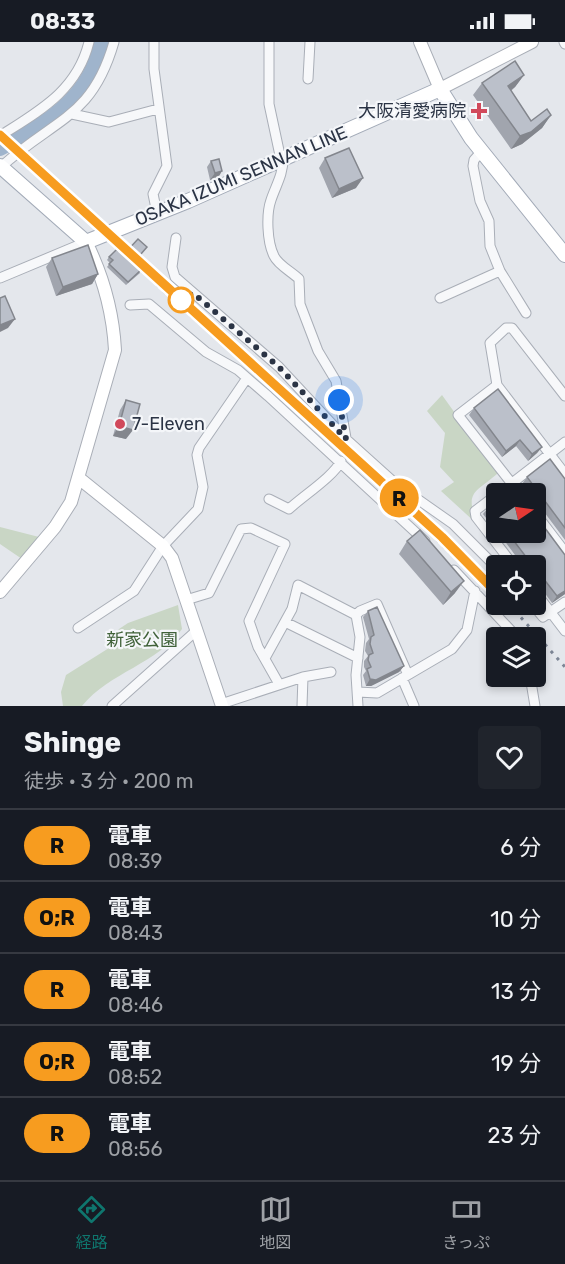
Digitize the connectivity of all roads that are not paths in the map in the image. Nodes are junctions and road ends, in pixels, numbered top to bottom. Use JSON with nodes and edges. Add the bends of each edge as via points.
{"nodes":[{"id":1,"x":89,"y":42,"type":"edge"},
{"id":2,"x":114,"y":42,"type":"edge"},
{"id":3,"x":154,"y":42,"type":"edge"},
{"id":4,"x":269,"y":42,"type":"edge"},
{"id":5,"x":310,"y":42,"type":"edge"},
{"id":6,"x":420,"y":42,"type":"edge"},
{"id":7,"x":532,"y":42,"type":"edge"},
{"id":8,"x":308,"y":79,"type":"dead end"},
{"id":9,"x":440,"y":89,"type":"junction"},
{"id":10,"x":158,"y":109,"type":"junction"},
{"id":11,"x":72,"y":114,"type":"junction"},
{"id":12,"x":0,"y":136,"type":"edge"},
{"id":13,"x":482,"y":151,"type":"junction"},
{"id":14,"x":282,"y":160,"type":"junction"},
{"id":15,"x":0,"y":167,"type":"edge"},
{"id":16,"x":157,"y":213,"type":"junction"},
{"id":17,"x":176,"y":238,"type":"dead end"},
{"id":18,"x":86,"y":242,"type":"junction"},
{"id":19,"x":565,"y":255,"type":"edge"},
{"id":20,"x":500,"y":271,"type":"junction"},
{"id":21,"x":0,"y":278,"type":"edge"},
{"id":22,"x":440,"y":298,"type":"dead end"},
{"id":23,"x":130,"y":305,"type":"dead end"},
{"id":24,"x":526,"y":313,"type":"dead end"},
{"id":25,"x":247,"y":378,"type":"junction"},
{"id":26,"x":497,"y":385,"type":"junction"},
{"id":27,"x":565,"y":396,"type":"edge"},
{"id":28,"x":346,"y":439,"type":"junction"},
{"id":29,"x":565,"y":442,"type":"edge"},
{"id":30,"x":550,"y":454,"type":"junction"},
{"id":31,"x":341,"y":461,"type":"junction"},
{"id":32,"x":565,"y":474,"type":"edge"},
{"id":33,"x":80,"y":479,"type":"junction"},
{"id":34,"x":512,"y":483,"type":"joint"},
{"id":35,"x":269,"y":499,"type":"dead end"},
{"id":36,"x":486,"y":502,"type":"edge"},
{"id":37,"x":546,"y":527,"type":"edge"},
{"id":38,"x":486,"y":530,"type":"edge"},
{"id":39,"x":496,"y":543,"type":"edge"},
{"id":40,"x":163,"y":546,"type":"junction"},
{"id":41,"x":434,"y":550,"type":"edge"},
{"id":42,"x":565,"y":552,"type":"edge"},
{"id":43,"x":505,"y":555,"type":"edge"},
{"id":44,"x":486,"y":557,"type":"edge"},
{"id":45,"x":450,"y":566,"type":"edge"},
{"id":46,"x":475,"y":591,"type":"junction"},
{"id":47,"x":0,"y":592,"type":"edge"},
{"id":48,"x":186,"y":600,"type":"junction"},
{"id":49,"x":565,"y":602,"type":"edge"},
{"id":50,"x":546,"y":606,"type":"edge"},
{"id":51,"x":551,"y":613,"type":"junction"},
{"id":52,"x":356,"y":615,"type":"junction"},
{"id":53,"x":541,"y":615,"type":"edge"},
{"id":54,"x":285,"y":622,"type":"junction"},
{"id":55,"x":508,"y":627,"type":"edge"},
{"id":56,"x":78,"y":628,"type":"dead end"},
{"id":57,"x":196,"y":631,"type":"junction"},
{"id":58,"x":565,"y":631,"type":"edge"},
{"id":59,"x":265,"y":658,"type":"junction"},
{"id":60,"x":358,"y":658,"type":"junction"},
{"id":61,"x":331,"y":672,"type":"dead end"},
{"id":62,"x":303,"y":677,"type":"junction"},
{"id":63,"x":405,"y":677,"type":"junction"},
{"id":64,"x":279,"y":684,"type":"junction"},
{"id":65,"x":532,"y":687,"type":"edge"},
{"id":66,"x":358,"y":692,"type":"junction"},
{"id":67,"x":222,"y":705,"type":"edge"},
{"id":68,"x":112,"y":706,"type":"edge"},
{"id":69,"x":302,"y":706,"type":"edge"},
{"id":70,"x":358,"y":706,"type":"edge"},
{"id":71,"x":417,"y":706,"type":"edge"},
{"id":72,"x":535,"y":706,"type":"edge"}],
"edges":[{"from":1,"to":12,"type":"street","via":[[83,63],[66,90]]},
{"from":2,"to":11,"type":"street","via":[[98,85]]},
{"from":3,"to":10,"type":"street"},
{"from":4,"to":14,"type":"street","via":[[269,104]]},
{"from":5,"to":8,"type":"street"},
{"from":6,"to":9,"type":"street"},
{"from":7,"to":9,"type":"street"},
{"from":9,"to":13,"type":"main road"},
{"from":9,"to":14,"type":"main road","name":"OSAKA IZUMI SENNAN LINE"},
{"from":10,"to":11,"type":"street","via":[[109,122]]},
{"from":10,"to":16,"type":"street","via":[[167,166],[153,194]]},
{"from":11,"to":15,"type":"street","via":[[23,146]]},
{"from":13,"to":19,"type":"main road"},
{"from":13,"to":20,"type":"street","via":[[473,166],[480,201],[489,221],[490,246]]},
{"from":14,"to":16,"type":"main road","name":"OSAKA IZUMI SENNAN LINE"},
{"from":14,"to":28,"type":"street","via":[[283,172],[270,201],[268,217],[274,258],[299,279],[300,304],[318,351],[336,381]]},
{"from":15,"to":18,"type":"main road"},
{"from":16,"to":18,"type":"main road","name":"OSAKA IZUMI SENNAN LINE"},
{"from":17,"to":28,"type":"street","via":[[172,267],[175,277],[279,367]]},
{"from":18,"to":21,"type":"street"},
{"from":18,"to":33,"type":"street","via":[[105,291],[114,326],[115,350]]},
{"from":20,"to":22,"type":"street"},
{"from":20,"to":24,"type":"street"},
{"from":23,"to":25,"type":"street","via":[[149,304],[206,352]]},
{"from":25,"to":31,"type":"street"},
{"from":25,"to":40,"type":"street","via":[[199,448],[203,488],[198,508]]},
{"from":26,"to":27,"type":"street","via":[[490,343],[506,328],[512,328]]},
{"from":26,"to":30,"type":"street"},
{"from":26,"to":34,"type":"street","via":[[458,415]]},
{"from":28,"to":44,"type":"street","via":[[396,484],[453,524]]},
{"from":29,"to":30,"type":"street"},
{"from":30,"to":32,"type":"street"},
{"from":30,"to":34,"type":"street"},
{"from":31,"to":35,"type":"street","via":[[335,472],[289,509]]},
{"from":31,"to":41,"type":"street"},
{"from":33,"to":40,"type":"street"},
{"from":33,"to":47,"type":"street","via":[[55,527]]},
{"from":36,"to":38,"type":"street","via":[[475,511]]},
{"from":37,"to":42,"type":"street"},
{"from":39,"to":43,"type":"street"},
{"from":40,"to":48,"type":"street","via":[[172,558]]},
{"from":40,"to":56,"type":"street","via":[[134,591]]},
{"from":45,"to":46,"type":"street"},
{"from":46,"to":55,"type":"street"},
{"from":46,"to":63,"type":"street","via":[[472,617],[462,638],[452,649]]},
{"from":48,"to":57,"type":"street"},
{"from":48,"to":59,"type":"street","via":[[210,593],[241,529],[251,528],[285,544],[249,621]]},
{"from":49,"to":51,"type":"street"},
{"from":50,"to":51,"type":"street"},
{"from":51,"to":53,"type":"street","via":[[543,618]]},
{"from":51,"to":58,"type":"street"},
{"from":52,"to":54,"type":"street","via":[[298,585]]},
{"from":52,"to":60,"type":"street"},
{"from":52,"to":63,"type":"street","via":[[377,604]]},
{"from":54,"to":59,"type":"street"},
{"from":54,"to":60,"type":"street"},
{"from":57,"to":67,"type":"street"},
{"from":57,"to":68,"type":"street"},
{"from":59,"to":64,"type":"street"},
{"from":60,"to":66,"type":"street"},
{"from":61,"to":62,"type":"street"},
{"from":62,"to":64,"type":"street"},
{"from":62,"to":69,"type":"street"},
{"from":63,"to":66,"type":"street","via":[[377,693]]},
{"from":63,"to":71,"type":"street"},
{"from":64,"to":67,"type":"street"},
{"from":65,"to":72,"type":"street"},
{"from":66,"to":70,"type":"street"}]}
